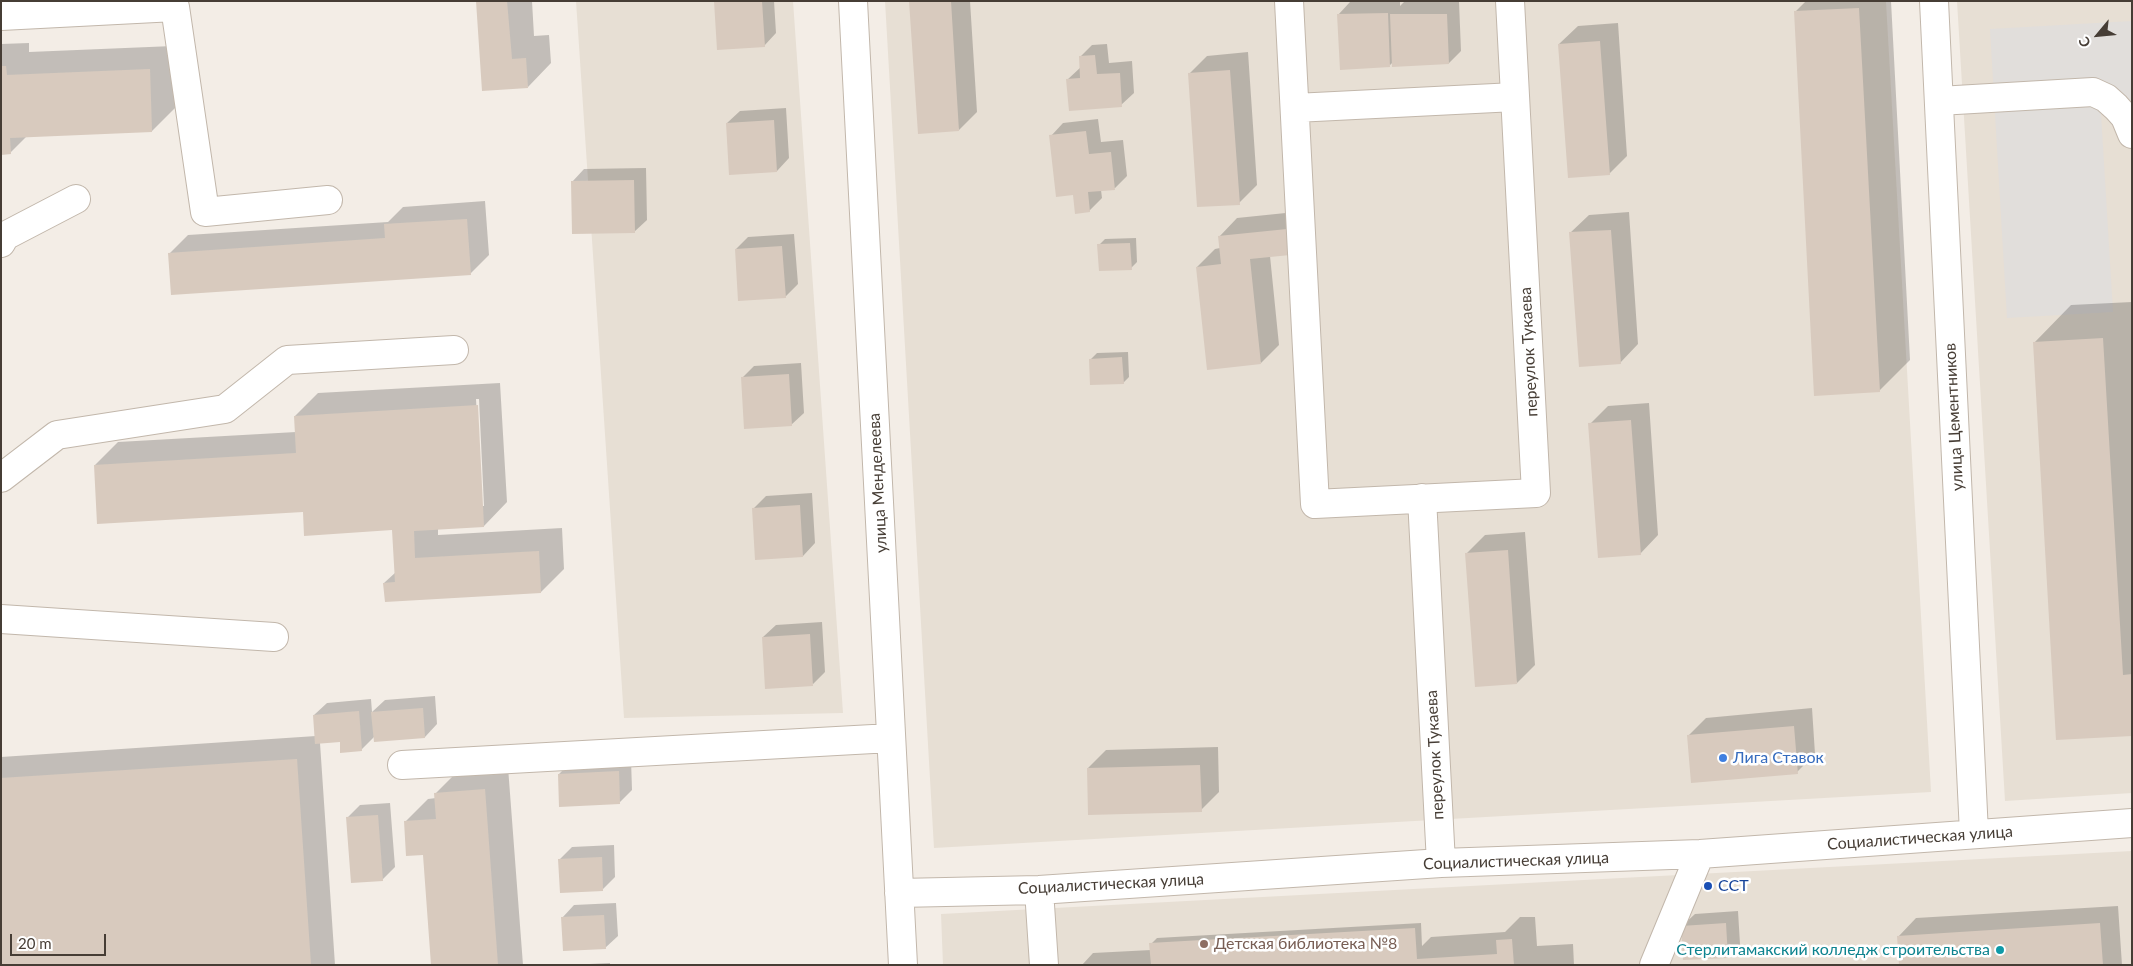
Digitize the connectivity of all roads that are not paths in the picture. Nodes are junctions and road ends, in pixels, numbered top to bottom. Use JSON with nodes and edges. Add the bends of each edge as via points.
{"nodes":[{"id":1,"x":853,"y":1,"type":"edge"},
{"id":2,"x":1289,"y":1,"type":"edge"},
{"id":3,"x":1510,"y":1,"type":"edge"},
{"id":4,"x":1934,"y":1,"type":"edge"},
{"id":5,"x":1,"y":16,"type":"edge"},
{"id":6,"x":1515,"y":97,"type":"junction"},
{"id":7,"x":1939,"y":101,"type":"junction"},
{"id":8,"x":1294,"y":108,"type":"junction"},
{"id":9,"x":2132,"y":134,"type":"edge"},
{"id":10,"x":76,"y":199,"type":"dead end"},
{"id":11,"x":328,"y":200,"type":"dead end"},
{"id":12,"x":1,"y":243,"type":"edge"},
{"id":13,"x":454,"y":350,"type":"dead end"},
{"id":14,"x":4,"y":469,"type":"edge"},
{"id":15,"x":1422,"y":498,"type":"junction"},
{"id":16,"x":1,"y":618,"type":"edge"},
{"id":17,"x":274,"y":638,"type":"dead end"},
{"id":18,"x":891,"y":738,"type":"junction"},
{"id":19,"x":402,"y":765,"type":"dead end"},
{"id":20,"x":2132,"y":823,"type":"edge"},
{"id":21,"x":1974,"y":833,"type":"junction"},
{"id":22,"x":1700,"y":854,"type":"junction"},
{"id":23,"x":1441,"y":863,"type":"junction"},
{"id":24,"x":1039,"y":890,"type":"junction"},
{"id":25,"x":899,"y":893,"type":"junction"},
{"id":26,"x":903,"y":965,"type":"edge"},
{"id":27,"x":1044,"y":965,"type":"edge"},
{"id":28,"x":1654,"y":965,"type":"edge"}],
"edges":[{"from":1,"to":18,"type":"street","name":"улица Менделеева"},
{"from":2,"to":8,"type":"street","name":"переулок Тукаева"},
{"from":3,"to":6,"type":"street","name":"переулок Тукаева"},
{"from":4,"to":7,"type":"street","name":"улица Цементников"},
{"from":5,"to":11,"type":"street","via":[[175,7],[205,212]]},
{"from":6,"to":8,"type":"street"},
{"from":6,"to":15,"type":"street","name":"переулок Тукаева","via":[[1536,492]]},
{"from":7,"to":9,"type":"street","via":[[2093,92],[2106,98],[2125,116]]},
{"from":7,"to":21,"type":"street","name":"улица Цементников"},
{"from":8,"to":15,"type":"street","name":"переулок Тукаева","via":[[1315,504]]},
{"from":10,"to":12,"type":"street","via":[[5,236]]},
{"from":13,"to":14,"type":"street","via":[[287,360],[225,409],[57,435]]},
{"from":15,"to":23,"type":"street","name":"переулок Тукаева"},
{"from":16,"to":17,"type":"street"},
{"from":18,"to":19,"type":"street"},
{"from":18,"to":25,"type":"street","name":"улица Менделеева"},
{"from":20,"to":21,"type":"street","name":"Социалистическая улица"},
{"from":21,"to":22,"type":"street","name":"Социалистическая улица"},
{"from":22,"to":23,"type":"street","name":"Социалистическая улица"},
{"from":22,"to":28,"type":"street"},
{"from":23,"to":24,"type":"street","name":"Социалистическая улица"},
{"from":24,"to":25,"type":"street","name":"Социалистическая улица"},
{"from":24,"to":27,"type":"street"},
{"from":25,"to":26,"type":"street","name":"улица Менделеева"}]}
